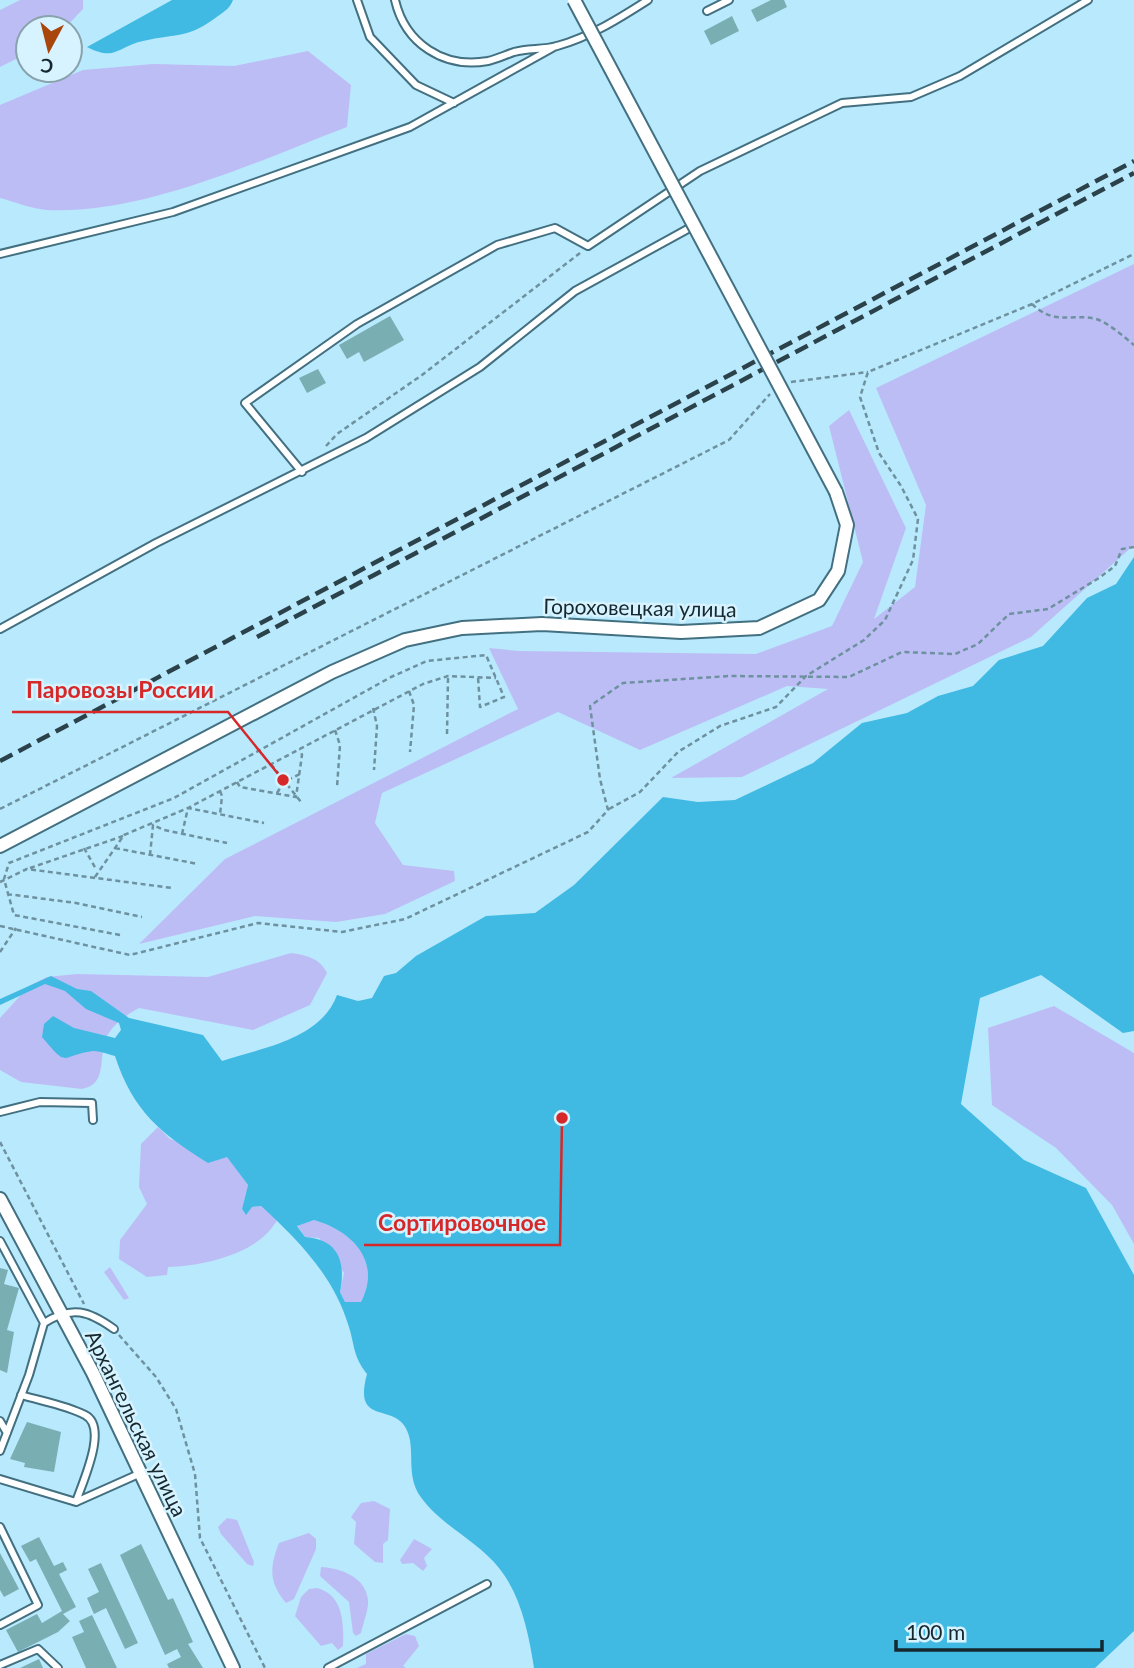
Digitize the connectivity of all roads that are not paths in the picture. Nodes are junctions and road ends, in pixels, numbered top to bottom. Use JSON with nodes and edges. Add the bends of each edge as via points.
{"nodes":[{"id":1,"x":357,"y":0,"type":"edge"},
{"id":2,"x":395,"y":0,"type":"edge"},
{"id":3,"x":574,"y":0,"type":"edge"},
{"id":4,"x":648,"y":0,"type":"edge"},
{"id":5,"x":729,"y":0,"type":"edge"},
{"id":6,"x":1088,"y":0,"type":"edge"},
{"id":7,"x":707,"y":11,"type":"dead end"},
{"id":8,"x":555,"y":47,"type":"junction"},
{"id":9,"x":454,"y":103,"type":"junction"},
{"id":10,"x":695,"y":225,"type":"junction"},
{"id":11,"x":0,"y":254,"type":"edge"},
{"id":12,"x":302,"y":472,"type":"junction"},
{"id":13,"x":0,"y":629,"type":"edge"},
{"id":14,"x":0,"y":846,"type":"edge"},
{"id":15,"x":0,"y":1112,"type":"edge"},
{"id":16,"x":93,"y":1120,"type":"dead end"},
{"id":17,"x":0,"y":1199,"type":"edge"},
{"id":18,"x":0,"y":1241,"type":"edge"},
{"id":19,"x":60,"y":1313,"type":"junction"},
{"id":20,"x":44,"y":1323,"type":"junction"},
{"id":21,"x":114,"y":1329,"type":"road end"},
{"id":22,"x":21,"y":1395,"type":"junction"},
{"id":23,"x":0,"y":1421,"type":"edge"},
{"id":24,"x":7,"y":1433,"type":"junction"},
{"id":25,"x":0,"y":1451,"type":"edge"},
{"id":26,"x":141,"y":1473,"type":"junction"},
{"id":27,"x":0,"y":1479,"type":"edge"},
{"id":28,"x":76,"y":1502,"type":"junction"},
{"id":29,"x":0,"y":1527,"type":"edge"},
{"id":30,"x":487,"y":1584,"type":"dead end"},
{"id":31,"x":0,"y":1625,"type":"edge"},
{"id":32,"x":0,"y":1665,"type":"edge"},
{"id":33,"x":58,"y":1668,"type":"edge"},
{"id":34,"x":233,"y":1668,"type":"edge"},
{"id":35,"x":328,"y":1668,"type":"edge"}],
"edges":[{"from":1,"to":9,"type":"lane","via":[[370,37],[416,85]]},
{"from":2,"to":8,"type":"lane","via":[[403,26],[429,52],[459,61],[487,61]]},
{"from":3,"to":10,"type":"street","name":"Гороховецкая улица","bridge":true},
{"from":4,"to":8,"type":"lane"},
{"from":5,"to":7,"type":"lane"},
{"from":6,"to":12,"type":"lane","via":[[948,81],[911,97],[842,103],[700,171],[588,246],[555,228],[497,245],[357,324],[245,403]]},
{"from":8,"to":9,"type":"lane"},
{"from":9,"to":11,"type":"lane","via":[[410,127],[173,212]]},
{"from":10,"to":12,"type":"lane","via":[[575,291],[480,367]]},
{"from":10,"to":14,"type":"street","name":"Гороховецкая улица","bridge":true,"via":[[836,492],[847,525],[838,571],[819,600],[759,628],[681,632],[542,624],[462,628],[405,640],[332,672]]},
{"from":12,"to":13,"type":"lane","via":[[156,543]]},
{"from":15,"to":16,"type":"lane","via":[[40,1102],[92,1103]]},
{"from":17,"to":19,"type":"street","name":"Архангельская улица"},
{"from":18,"to":20,"type":"lane"},
{"from":19,"to":20,"type":"lane"},
{"from":19,"to":21,"type":"lane","via":[[89,1313]]},
{"from":19,"to":26,"type":"street","name":"Архангельская улица"},
{"from":20,"to":22,"type":"lane"},
{"from":22,"to":24,"type":"lane"},
{"from":22,"to":28,"type":"lane","via":[[87,1415],[96,1427]]},
{"from":23,"to":24,"type":"lane"},
{"from":24,"to":25,"type":"lane"},
{"from":26,"to":28,"type":"lane"},
{"from":26,"to":34,"type":"street","name":"Архангельская улица"},
{"from":27,"to":28,"type":"lane"},
{"from":29,"to":31,"type":"lane","via":[[38,1605]]},
{"from":30,"to":35,"type":"lane"},
{"from":32,"to":33,"type":"lane","via":[[38,1649]]}]}
